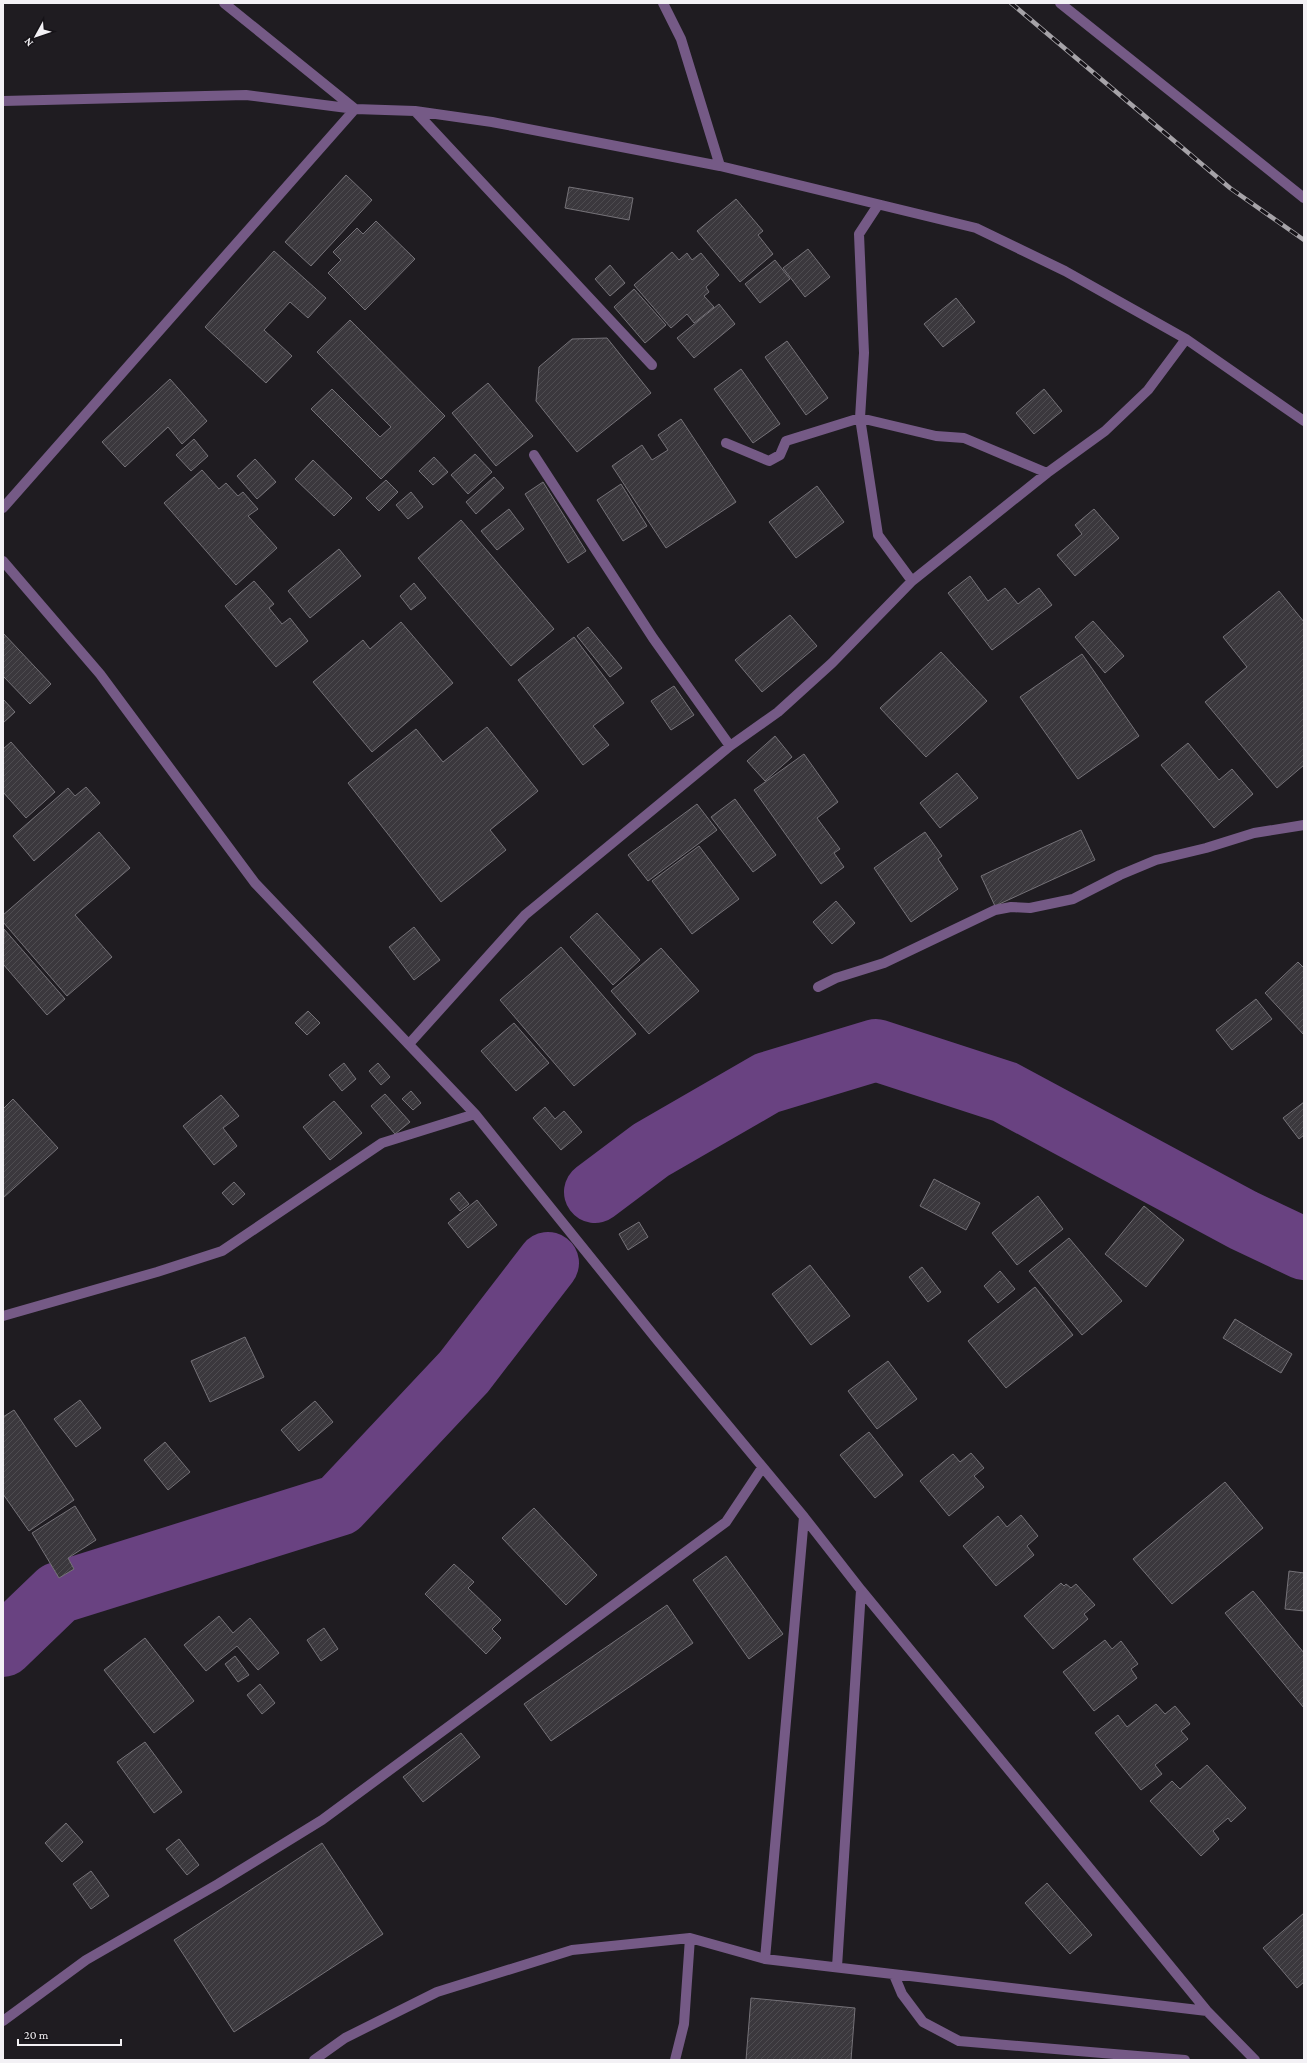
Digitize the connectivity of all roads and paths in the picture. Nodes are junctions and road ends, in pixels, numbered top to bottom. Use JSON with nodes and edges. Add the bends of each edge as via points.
{"nodes":[{"id":1,"x":224,"y":3,"type":"edge"},
{"id":2,"x":662,"y":3,"type":"edge"},
{"id":3,"x":1060,"y":3,"type":"edge"},
{"id":4,"x":3,"y":101,"type":"edge"},
{"id":5,"x":354,"y":109,"type":"junction"},
{"id":6,"x":415,"y":111,"type":"junction"},
{"id":7,"x":720,"y":166,"type":"junction"},
{"id":8,"x":1304,"y":198,"type":"edge"},
{"id":9,"x":878,"y":205,"type":"junction"},
{"id":10,"x":1186,"y":339,"type":"junction"},
{"id":11,"x":652,"y":365,"type":"dead end"},
{"id":12,"x":860,"y":418,"type":"junction"},
{"id":13,"x":1304,"y":421,"type":"edge"},
{"id":14,"x":726,"y":443,"type":"dead end"},
{"id":15,"x":534,"y":455,"type":"dead end"},
{"id":16,"x":1047,"y":473,"type":"junction"},
{"id":17,"x":3,"y":508,"type":"edge"},
{"id":18,"x":3,"y":561,"type":"edge"},
{"id":19,"x":912,"y":581,"type":"junction"},
{"id":20,"x":730,"y":746,"type":"junction"},
{"id":21,"x":1304,"y":825,"type":"edge"},
{"id":22,"x":818,"y":987,"type":"dead end"},
{"id":23,"x":409,"y":1044,"type":"junction"},
{"id":24,"x":474,"y":1114,"type":"junction"},
{"id":25,"x":3,"y":1316,"type":"edge"},
{"id":26,"x":762,"y":1468,"type":"junction"},
{"id":27,"x":804,"y":1518,"type":"junction"},
{"id":28,"x":861,"y":1590,"type":"junction"},
{"id":29,"x":690,"y":1938,"type":"junction"},
{"id":30,"x":765,"y":1959,"type":"junction"},
{"id":31,"x":837,"y":1967,"type":"junction"},
{"id":32,"x":894,"y":1974,"type":"junction"},
{"id":33,"x":1207,"y":2011,"type":"junction"},
{"id":34,"x":3,"y":2021,"type":"edge"},
{"id":35,"x":314,"y":2060,"type":"edge"},
{"id":36,"x":675,"y":2060,"type":"edge"},
{"id":37,"x":1185,"y":2060,"type":"edge"},
{"id":38,"x":1255,"y":2060,"type":"edge"}],
"edges":[{"from":1,"to":5,"type":"street"},
{"from":2,"to":7,"type":"street","via":[[682,39]]},
{"from":3,"to":8,"type":"street"},
{"from":4,"to":5,"type":"street","via":[[246,95]]},
{"from":5,"to":6,"type":"street"},
{"from":5,"to":17,"type":"street"},
{"from":6,"to":7,"type":"street","via":[[492,122]]},
{"from":6,"to":11,"type":"street"},
{"from":7,"to":9,"type":"street"},
{"from":9,"to":10,"type":"street","via":[[976,228],[1065,271]]},
{"from":9,"to":12,"type":"street","via":[[859,234],[864,353]]},
{"from":10,"to":13,"type":"street"},
{"from":10,"to":16,"type":"street","via":[[1148,390],[1105,431]]},
{"from":12,"to":14,"type":"street","via":[[786,441],[780,455],[769,461]]},
{"from":12,"to":16,"type":"street","via":[[936,436],[964,438]]},
{"from":12,"to":19,"type":"street","via":[[878,534]]},
{"from":15,"to":20,"type":"street","via":[[653,638]]},
{"from":16,"to":19,"type":"street"},
{"from":18,"to":23,"type":"street","via":[[100,674],[255,882]]},
{"from":19,"to":20,"type":"street","via":[[832,663],[778,712]]},
{"from":20,"to":23,"type":"street","via":[[525,914]]},
{"from":21,"to":22,"type":"street","via":[[1254,833],[1156,860],[1073,899],[1030,908],[1011,907],[995,910],[884,963],[836,978]]},
{"from":23,"to":24,"type":"street"},
{"from":24,"to":25,"type":"street","via":[[382,1143],[222,1251]]},
{"from":24,"to":26,"type":"street"},
{"from":26,"to":27,"type":"street"},
{"from":26,"to":34,"type":"street","via":[[726,1522],[322,1820],[86,1960]]},
{"from":27,"to":28,"type":"street"},
{"from":27,"to":30,"type":"street"},
{"from":28,"to":31,"type":"street"},
{"from":28,"to":33,"type":"street"},
{"from":29,"to":30,"type":"street"},
{"from":29,"to":35,"type":"street","via":[[572,1950],[437,1992],[346,2038]]},
{"from":29,"to":36,"type":"street","via":[[684,2024]]},
{"from":30,"to":31,"type":"street"},
{"from":31,"to":32,"type":"street"},
{"from":32,"to":33,"type":"street"},
{"from":32,"to":37,"type":"street","via":[[902,1994],[923,2022],[959,2041]]},
{"from":33,"to":38,"type":"street"}]}
